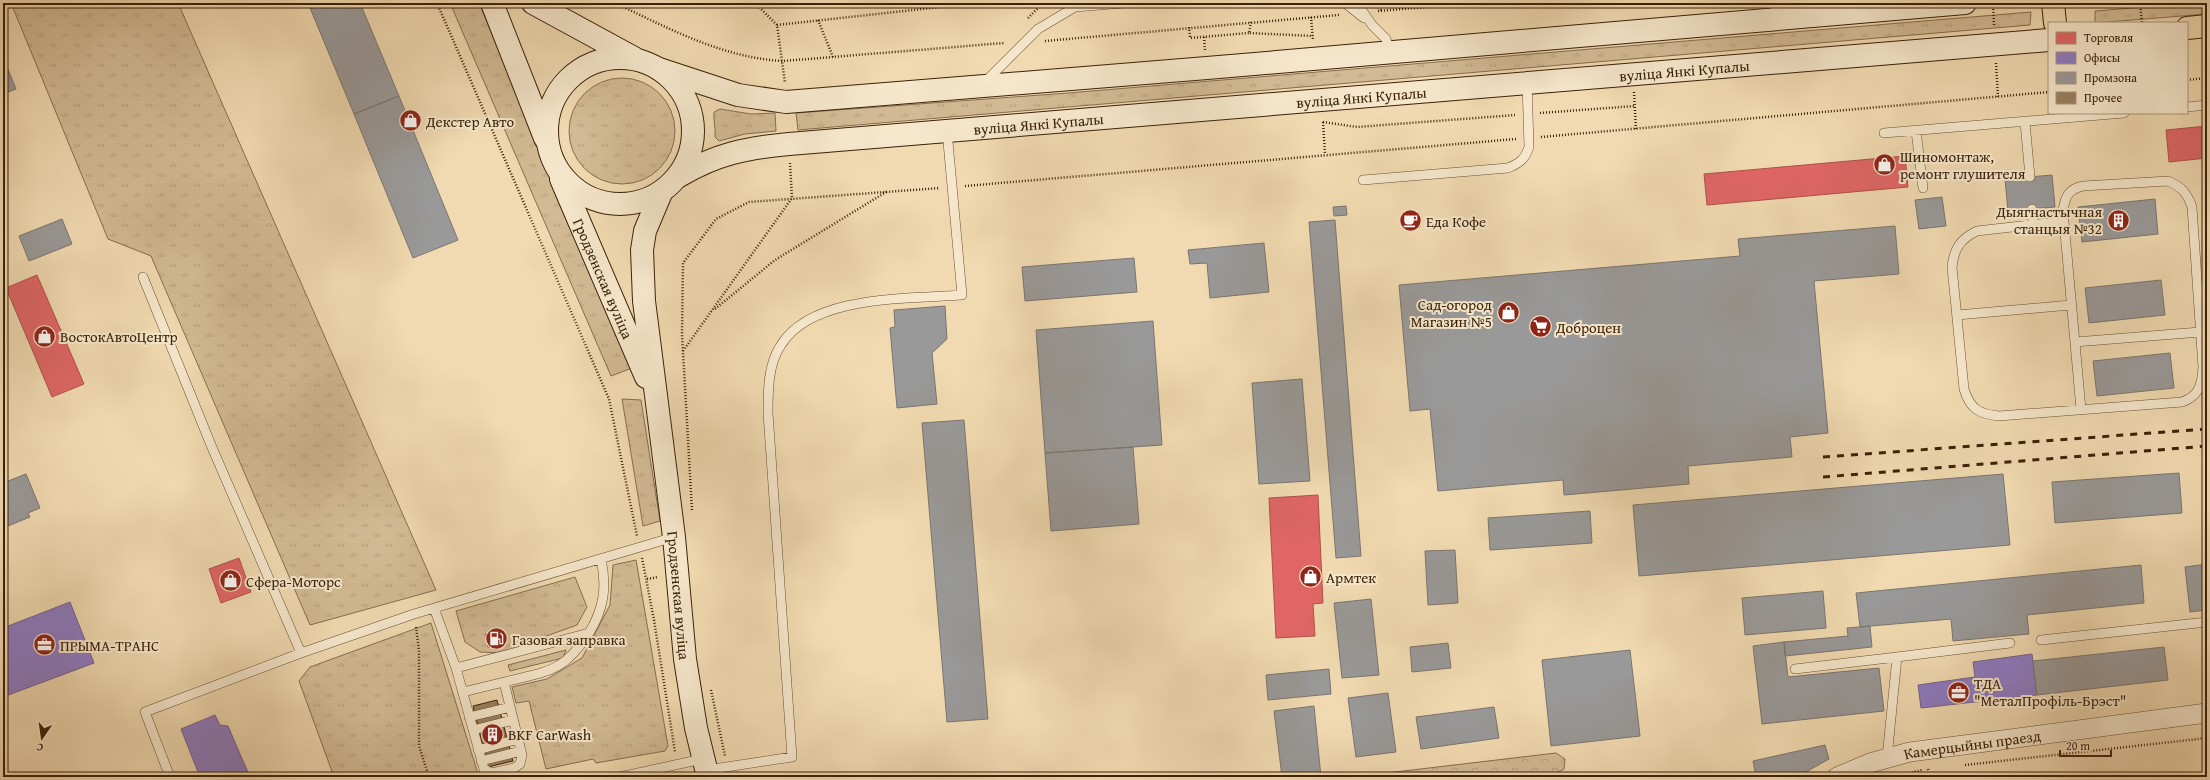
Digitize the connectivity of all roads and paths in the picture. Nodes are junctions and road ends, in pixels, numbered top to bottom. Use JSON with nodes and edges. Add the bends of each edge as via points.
{"nodes":[{"id":1,"x":437,"y":3,"type":"edge"},
{"id":2,"x":492,"y":3,"type":"edge"},
{"id":3,"x":533,"y":3,"type":"edge"},
{"id":4,"x":615,"y":3,"type":"edge"},
{"id":5,"x":755,"y":3,"type":"edge"},
{"id":6,"x":977,"y":3,"type":"edge"},
{"id":7,"x":1068,"y":3,"type":"edge"},
{"id":8,"x":1123,"y":3,"type":"edge"},
{"id":9,"x":1345,"y":3,"type":"edge"},
{"id":10,"x":1357,"y":3,"type":"edge"},
{"id":11,"x":1374,"y":3,"type":"edge"},
{"id":12,"x":1478,"y":3,"type":"edge"},
{"id":13,"x":1965,"y":3,"type":"edge"},
{"id":14,"x":2053,"y":3,"type":"edge"},
{"id":15,"x":2140,"y":3,"type":"edge"},
{"id":16,"x":1847,"y":8,"type":"edge"},
{"id":17,"x":1383,"y":11,"type":"junction"},
{"id":18,"x":1776,"y":11,"type":"edge"},
{"id":19,"x":1361,"y":13,"type":"junction"},
{"id":20,"x":818,"y":20,"type":"junction"},
{"id":21,"x":1251,"y":22,"type":"junction"},
{"id":22,"x":2055,"y":22,"type":"edge"},
{"id":23,"x":2142,"y":22,"type":"edge"},
{"id":24,"x":777,"y":24,"type":"junction"},
{"id":25,"x":2207,"y":26,"type":"edge"},
{"id":26,"x":1190,"y":28,"type":"junction"},
{"id":27,"x":2188,"y":28,"type":"edge"},
{"id":28,"x":1038,"y":29,"type":"junction"},
{"id":29,"x":1249,"y":33,"type":"junction"},
{"id":30,"x":1313,"y":36,"type":"dead end"},
{"id":31,"x":2048,"y":40,"type":"edge"},
{"id":32,"x":1024,"y":43,"type":"junction"},
{"id":33,"x":1390,"y":52,"type":"junction"},
{"id":34,"x":833,"y":57,"type":"junction"},
{"id":35,"x":637,"y":59,"type":"junction"},
{"id":36,"x":783,"y":61,"type":"junction"},
{"id":37,"x":659,"y":69,"type":"junction"},
{"id":38,"x":1633,"y":74,"type":"junction"},
{"id":39,"x":2207,"y":78,"type":"edge"},
{"id":40,"x":2188,"y":80,"type":"edge"},
{"id":41,"x":1527,"y":82,"type":"junction"},
{"id":42,"x":977,"y":86,"type":"junction"},
{"id":43,"x":2048,"y":92,"type":"edge"},
{"id":44,"x":2207,"y":105,"type":"edge"},
{"id":45,"x":1635,"y":106,"type":"junction"},
{"id":46,"x":2188,"y":107,"type":"edge"},
{"id":47,"x":1528,"y":114,"type":"junction"},
{"id":48,"x":2103,"y":114,"type":"edge"},
{"id":49,"x":2062,"y":116,"type":"edge"},
{"id":50,"x":1323,"y":122,"type":"dead end"},
{"id":51,"x":2025,"y":122,"type":"junction"},
{"id":52,"x":1636,"y":130,"type":"junction"},
{"id":53,"x":1916,"y":130,"type":"junction"},
{"id":54,"x":946,"y":131,"type":"junction"},
{"id":55,"x":1884,"y":133,"type":"dead end"},
{"id":56,"x":1530,"y":138,"type":"junction"},
{"id":57,"x":548,"y":144,"type":"junction"},
{"id":58,"x":556,"y":167,"type":"junction"},
{"id":59,"x":679,"y":176,"type":"junction"},
{"id":60,"x":2030,"y":177,"type":"dead end"},
{"id":61,"x":1362,"y":180,"type":"dead end"},
{"id":62,"x":952,"y":187,"type":"junction"},
{"id":63,"x":1923,"y":188,"type":"dead end"},
{"id":64,"x":887,"y":192,"type":"junction"},
{"id":65,"x":661,"y":193,"type":"junction"},
{"id":66,"x":792,"y":198,"type":"junction"},
{"id":67,"x":2032,"y":209,"type":"dead end"},
{"id":68,"x":2064,"y":222,"type":"junction"},
{"id":69,"x":2033,"y":224,"type":"junction"},
{"id":70,"x":143,"y":277,"type":"dead end"},
{"id":71,"x":2071,"y":304,"type":"junction"},
{"id":72,"x":712,"y":312,"type":"junction"},
{"id":73,"x":1957,"y":315,"type":"junction"},
{"id":74,"x":2200,"y":332,"type":"junction"},
{"id":75,"x":2075,"y":342,"type":"junction"},
{"id":76,"x":683,"y":351,"type":"junction"},
{"id":77,"x":2081,"y":409,"type":"junction"},
{"id":78,"x":657,"y":412,"type":"junction"},
{"id":79,"x":692,"y":518,"type":"dead end"},
{"id":80,"x":674,"y":537,"type":"junction"},
{"id":81,"x":640,"y":547,"type":"junction"},
{"id":82,"x":601,"y":559,"type":"junction"},
{"id":83,"x":434,"y":608,"type":"junction"},
{"id":84,"x":414,"y":614,"type":"junction"},
{"id":85,"x":2207,"y":622,"type":"edge"},
{"id":86,"x":589,"y":633,"type":"junction"},
{"id":87,"x":2041,"y":640,"type":"dead end"},
{"id":88,"x":2010,"y":643,"type":"dead end"},
{"id":89,"x":301,"y":654,"type":"junction"},
{"id":90,"x":1897,"y":657,"type":"junction"},
{"id":91,"x":456,"y":668,"type":"junction"},
{"id":92,"x":1795,"y":669,"type":"dead end"},
{"id":93,"x":504,"y":682,"type":"junction"},
{"id":94,"x":711,"y":688,"type":"dead end"},
{"id":95,"x":463,"y":692,"type":"junction"},
{"id":96,"x":510,"y":707,"type":"junction"},
{"id":97,"x":2207,"y":713,"type":"edge"},
{"id":98,"x":469,"y":717,"type":"junction"},
{"id":99,"x":513,"y":720,"type":"junction"},
{"id":100,"x":473,"y":730,"type":"junction"},
{"id":101,"x":2207,"y":738,"type":"edge"},
{"id":102,"x":518,"y":739,"type":"junction"},
{"id":103,"x":478,"y":750,"type":"junction"},
{"id":104,"x":521,"y":751,"type":"junction"},
{"id":105,"x":1887,"y":758,"type":"junction"},
{"id":106,"x":481,"y":761,"type":"junction"},
{"id":107,"x":677,"y":765,"type":"junction"},
{"id":108,"x":1960,"y":765,"type":"dead end"},
{"id":109,"x":728,"y":767,"type":"junction"},
{"id":110,"x":1936,"y":768,"type":"dead end"},
{"id":111,"x":705,"y":769,"type":"edge"},
{"id":112,"x":1928,"y":769,"type":"junction"},
{"id":113,"x":1905,"y":774,"type":"dead end"},
{"id":114,"x":170,"y":777,"type":"edge"},
{"id":115,"x":429,"y":777,"type":"edge"},
{"id":116,"x":620,"y":777,"type":"edge"},
{"id":117,"x":1837,"y":777,"type":"edge"},
{"id":118,"x":1929,"y":777,"type":"edge"}],
"edges":[{"from":1,"to":81,"type":"path","via":[[607,392]]},
{"from":2,"to":57,"type":"main road"},
{"from":3,"to":35,"type":"main road"},
{"from":4,"to":36,"type":"path","via":[[722,50],[757,60]]},
{"from":5,"to":24,"type":"path"},
{"from":6,"to":20,"type":"path"},
{"from":7,"to":28,"type":"lane"},
{"from":8,"to":28,"type":"lane","via":[[1074,6]]},
{"from":9,"to":19,"type":"lane"},
{"from":10,"to":19,"type":"lane"},
{"from":11,"to":17,"type":"path"},
{"from":12,"to":17,"type":"path"},
{"from":13,"to":16,"type":"main road"},
{"from":14,"to":22,"type":"main road"},
{"from":15,"to":23,"type":"path"},
{"from":16,"to":18,"type":"main road"},
{"from":17,"to":19,"type":"path"},
{"from":18,"to":33,"type":"main road"},
{"from":19,"to":21,"type":"path"},
{"from":19,"to":33,"type":"lane","via":[[1386,39]]},
{"from":20,"to":24,"type":"path"},
{"from":20,"to":34,"type":"path"},
{"from":21,"to":26,"type":"path"},
{"from":21,"to":29,"type":"path"},
{"from":24,"to":36,"type":"path"},
{"from":25,"to":27,"type":"main road"},
{"from":26,"to":29,"type":"path","via":[[1190,38]]},
{"from":26,"to":32,"type":"path"},
{"from":28,"to":32,"type":"lane"},
{"from":29,"to":30,"type":"path"},
{"from":31,"to":38,"type":"main road","name":"вуліца Янкі Купалы"},
{"from":32,"to":34,"type":"path"},
{"from":32,"to":42,"type":"lane","via":[[988,80]]},
{"from":33,"to":42,"type":"main road"},
{"from":34,"to":36,"type":"path"},
{"from":35,"to":37,"type":"main road"},
{"from":35,"to":57,"type":"main road","via":[[602,60],[577,71],[562,86],[552,104],[547,124]]},
{"from":37,"to":42,"type":"main road","via":[[738,95],[786,102]]},
{"from":37,"to":59,"type":"main road","via":[[677,85],[690,106],[694,130],[692,148]]},
{"from":38,"to":41,"type":"main road","name":"вуліца Янкі Купалы"},
{"from":38,"to":45,"type":"path"},
{"from":39,"to":40,"type":"path"},
{"from":41,"to":47,"type":"lane"},
{"from":41,"to":54,"type":"main road","name":"вуліца Янкі Купалы"},
{"from":43,"to":52,"type":"path"},
{"from":44,"to":46,"type":"lane"},
{"from":45,"to":47,"type":"path"},
{"from":45,"to":52,"type":"path"},
{"from":47,"to":50,"type":"path","via":[[1357,127]]},
{"from":47,"to":56,"type":"lane"},
{"from":48,"to":49,"type":"lane"},
{"from":49,"to":51,"type":"lane"},
{"from":51,"to":53,"type":"lane"},
{"from":51,"to":60,"type":"lane"},
{"from":52,"to":56,"type":"path"},
{"from":53,"to":55,"type":"lane"},
{"from":53,"to":63,"type":"lane"},
{"from":54,"to":59,"type":"main road","name":"вуліца Янкі Купалы","via":[[742,150],[717,157]]},
{"from":54,"to":62,"type":"lane"},
{"from":56,"to":61,"type":"lane","via":[[1526,157],[1508,168]]},
{"from":56,"to":62,"type":"path"},
{"from":57,"to":58,"type":"main road","name":"Гродзенская вуліца"},
{"from":58,"to":65,"type":"main road","via":[[571,186],[597,201],[615,205],[639,203]]},
{"from":58,"to":78,"type":"main road","name":"Гродзенская вуліца","via":[[642,368]]},
{"from":59,"to":65,"type":"main road"},
{"from":62,"to":64,"type":"path"},
{"from":62,"to":109,"type":"lane","via":[[962,295],[857,303],[831,309],[810,317],[792,330],[773,361],[768,413],[792,757]]},
{"from":64,"to":66,"type":"path"},
{"from":64,"to":72,"type":"path","via":[[774,260]]},
{"from":65,"to":78,"type":"main road","name":"Гродзенская вуліца","via":[[646,231],[642,275]]},
{"from":66,"to":72,"type":"path"},
{"from":66,"to":76,"type":"path","via":[[749,202],[716,219],[683,263]]},
{"from":67,"to":69,"type":"lane"},
{"from":68,"to":69,"type":"lane"},
{"from":68,"to":71,"type":"lane"},
{"from":68,"to":74,"type":"lane","via":[[2064,202],[2068,193],[2075,188],[2154,180],[2168,181],[2181,187],[2192,207]]},
{"from":69,"to":73,"type":"lane","via":[[1977,231],[1958,245],[1952,267]]},
{"from":70,"to":89,"type":"lane","via":[[211,445]]},
{"from":71,"to":73,"type":"lane"},
{"from":71,"to":75,"type":"lane"},
{"from":72,"to":76,"type":"path"},
{"from":73,"to":77,"type":"lane","via":[[1964,389],[1968,401],[1976,410],[1999,416]]},
{"from":74,"to":75,"type":"lane"},
{"from":74,"to":77,"type":"lane","via":[[2202,380],[2198,392],[2191,399],[2182,402]]},
{"from":75,"to":77,"type":"lane"},
{"from":76,"to":79,"type":"path"},
{"from":78,"to":80,"type":"main road","name":"Гродзенская вуліца"},
{"from":80,"to":81,"type":"lane"},
{"from":80,"to":111,"type":"main road","name":"Гродзенская вуліца","via":[[685,660]]},
{"from":81,"to":82,"type":"lane"},
{"from":81,"to":107,"type":"path"},
{"from":82,"to":83,"type":"lane"},
{"from":82,"to":86,"type":"lane","via":[[605,579],[603,600],[598,618]]},
{"from":83,"to":84,"type":"lane"},
{"from":83,"to":91,"type":"lane"},
{"from":84,"to":89,"type":"lane"},
{"from":84,"to":115,"type":"path","via":[[419,651],[419,746]]},
{"from":85,"to":87,"type":"lane"},
{"from":86,"to":91,"type":"lane"},
{"from":86,"to":93,"type":"lane","via":[[576,652],[561,665]]},
{"from":88,"to":90,"type":"lane"},
{"from":89,"to":114,"type":"lane","via":[[145,712]]},
{"from":90,"to":92,"type":"lane"},
{"from":90,"to":105,"type":"lane"},
{"from":91,"to":95,"type":"lane"},
{"from":93,"to":95,"type":"lane"},
{"from":93,"to":96,"type":"lane"},
{"from":94,"to":109,"type":"path"},
{"from":95,"to":98,"type":"lane"},
{"from":96,"to":98,"type":"lane"},
{"from":96,"to":99,"type":"lane"},
{"from":97,"to":105,"type":"street","name":"Камерцыйны праезд","via":[[1938,747]]},
{"from":98,"to":100,"type":"lane"},
{"from":99,"to":100,"type":"lane"},
{"from":99,"to":102,"type":"lane"},
{"from":100,"to":103,"type":"lane"},
{"from":101,"to":108,"type":"path"},
{"from":102,"to":103,"type":"lane"},
{"from":102,"to":104,"type":"lane"},
{"from":103,"to":106,"type":"lane"},
{"from":104,"to":106,"type":"lane"},
{"from":104,"to":106,"type":"lane","via":[[522,761],[514,768],[492,773],[484,769]]},
{"from":105,"to":117,"type":"street","name":"Камерцыйны праезд"},
{"from":107,"to":111,"type":"lane"},
{"from":107,"to":116,"type":"lane"},
{"from":109,"to":111,"type":"lane"},
{"from":110,"to":112,"type":"path"},
{"from":112,"to":113,"type":"path"},
{"from":112,"to":118,"type":"path"}]}
